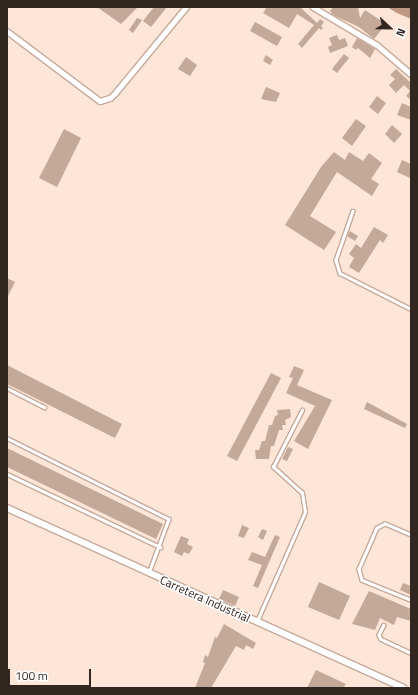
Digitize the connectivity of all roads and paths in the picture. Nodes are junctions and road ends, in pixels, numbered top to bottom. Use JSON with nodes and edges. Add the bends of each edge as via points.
{"nodes":[{"id":1,"x":186,"y":7,"type":"edge"},
{"id":2,"x":313,"y":7,"type":"edge"},
{"id":3,"x":7,"y":31,"type":"edge"},
{"id":4,"x":411,"y":74,"type":"edge"},
{"id":5,"x":353,"y":211,"type":"dead end"},
{"id":6,"x":411,"y":309,"type":"edge"},
{"id":7,"x":7,"y":388,"type":"edge"},
{"id":8,"x":44,"y":408,"type":"dead end"},
{"id":9,"x":302,"y":410,"type":"dead end"},
{"id":10,"x":7,"y":438,"type":"edge"},
{"id":11,"x":7,"y":474,"type":"edge"},
{"id":12,"x":7,"y":508,"type":"edge"},
{"id":13,"x":411,"y":535,"type":"edge"},
{"id":14,"x":160,"y":547,"type":"junction"},
{"id":15,"x":149,"y":574,"type":"junction"},
{"id":16,"x":411,"y":600,"type":"edge"},
{"id":17,"x":257,"y":622,"type":"junction"},
{"id":18,"x":384,"y":625,"type":"dead end"},
{"id":19,"x":411,"y":652,"type":"edge"},
{"id":20,"x":403,"y":688,"type":"edge"}],
"edges":[{"from":1,"to":3,"type":"street","via":[[116,92],[110,98],[100,101]]},
{"from":2,"to":4,"type":"street","via":[[377,45]]},
{"from":5,"to":6,"type":"lane","via":[[336,260],[337,267],[347,278]]},
{"from":7,"to":8,"type":"lane"},
{"from":9,"to":17,"type":"lane","via":[[273,467],[302,493],[304,512]]},
{"from":10,"to":14,"type":"lane","via":[[169,519]]},
{"from":11,"to":14,"type":"lane"},
{"from":12,"to":15,"type":"main road","name":"Carretera Industrial"},
{"from":13,"to":16,"type":"lane","via":[[386,524],[377,528],[359,569],[362,580]]},
{"from":14,"to":15,"type":"lane"},
{"from":15,"to":17,"type":"main road","name":"Carretera Industrial"},
{"from":17,"to":20,"type":"main road","name":"Carretera Industrial"},
{"from":18,"to":19,"type":"lane","via":[[381,639]]}]}
